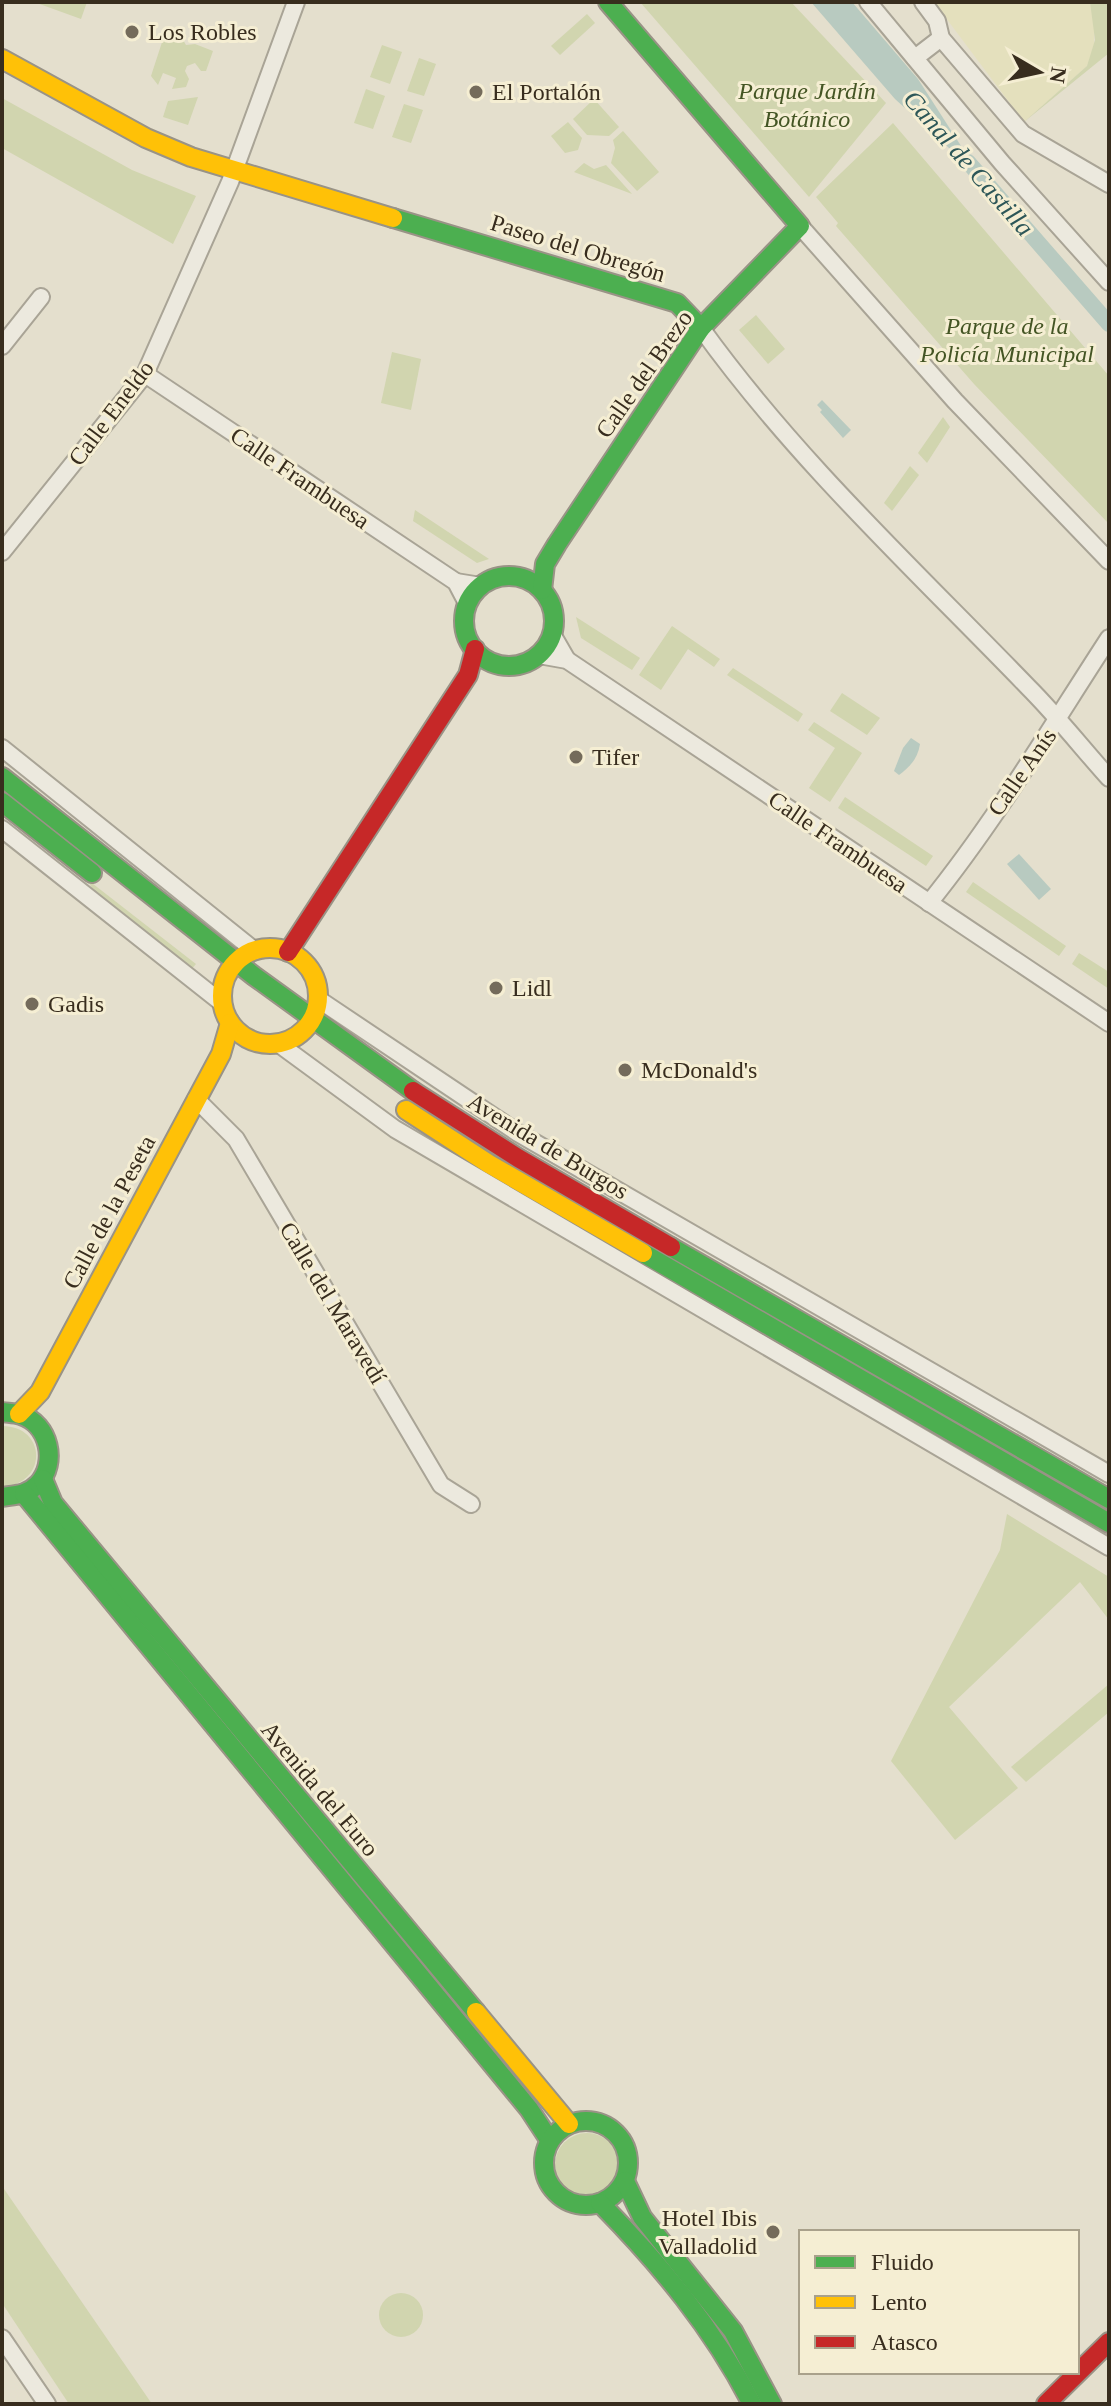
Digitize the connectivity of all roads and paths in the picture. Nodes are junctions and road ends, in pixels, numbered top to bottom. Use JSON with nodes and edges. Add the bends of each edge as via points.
{"nodes":[{"id":1,"x":296,"y":2,"type":"edge"},
{"id":2,"x":608,"y":2,"type":"edge"},
{"id":3,"x":868,"y":2,"type":"edge"},
{"id":4,"x":923,"y":2,"type":"edge"},
{"id":5,"x":941,"y":38,"type":"junction"},
{"id":6,"x":915,"y":58,"type":"junction"},
{"id":7,"x":2,"y":59,"type":"edge"},
{"id":8,"x":234,"y":171,"type":"junction"},
{"id":9,"x":1109,"y":184,"type":"edge"},
{"id":10,"x":800,"y":226,"type":"junction"},
{"id":11,"x":1109,"y":282,"type":"edge"},
{"id":12,"x":41,"y":297,"type":"dead end"},
{"id":13,"x":701,"y":328,"type":"junction"},
{"id":14,"x":2,"y":346,"type":"edge"},
{"id":15,"x":145,"y":374,"type":"junction"},
{"id":16,"x":2,"y":552,"type":"edge"},
{"id":17,"x":1109,"y":561,"type":"edge"},
{"id":18,"x":545,"y":564,"type":"junction"},
{"id":19,"x":520,"y":577,"type":"junction"},
{"id":20,"x":456,"y":582,"type":"junction"},
{"id":21,"x":481,"y":586,"type":"junction"},
{"id":22,"x":542,"y":590,"type":"junction"},
{"id":23,"x":467,"y":603,"type":"junction"},
{"id":24,"x":552,"y":634,"type":"junction"},
{"id":25,"x":1109,"y":638,"type":"edge"},
{"id":26,"x":475,"y":649,"type":"junction"},
{"id":27,"x":539,"y":655,"type":"junction"},
{"id":28,"x":567,"y":660,"type":"junction"},
{"id":29,"x":490,"y":662,"type":"junction"},
{"id":30,"x":468,"y":675,"type":"junction"},
{"id":31,"x":1058,"y":719,"type":"junction"},
{"id":32,"x":2,"y":748,"type":"edge"},
{"id":33,"x":2,"y":756,"type":"edge"},
{"id":34,"x":2,"y":777,"type":"edge"},
{"id":35,"x":1109,"y":778,"type":"edge"},
{"id":36,"x":63,"y":796,"type":"junction"},
{"id":37,"x":2,"y":802,"type":"edge"},
{"id":38,"x":30,"y":824,"type":"junction"},
{"id":39,"x":2,"y":829,"type":"edge"},
{"id":40,"x":103,"y":881,"type":"dead end"},
{"id":41,"x":91,"y":899,"type":"junction"},
{"id":42,"x":929,"y":903,"type":"junction"},
{"id":43,"x":188,"y":947,"type":"dead end"},
{"id":44,"x":255,"y":951,"type":"junction"},
{"id":45,"x":288,"y":952,"type":"junction"},
{"id":46,"x":232,"y":969,"type":"junction"},
{"id":47,"x":318,"y":999,"type":"junction"},
{"id":48,"x":222,"y":1003,"type":"junction"},
{"id":49,"x":230,"y":1023,"type":"junction"},
{"id":50,"x":1109,"y":1023,"type":"edge"},
{"id":51,"x":309,"y":1032,"type":"junction"},
{"id":52,"x":248,"y":1039,"type":"junction"},
{"id":53,"x":279,"y":1044,"type":"junction"},
{"id":54,"x":221,"y":1054,"type":"junction"},
{"id":55,"x":459,"y":1094,"type":"junction"},
{"id":56,"x":196,"y":1099,"type":"junction"},
{"id":57,"x":396,"y":1103,"type":"dead end"},
{"id":58,"x":428,"y":1148,"type":"junction"},
{"id":59,"x":518,"y":1158,"type":"junction"},
{"id":60,"x":489,"y":1164,"type":"junction"},
{"id":61,"x":628,"y":1197,"type":"junction"},
{"id":62,"x":641,"y":1229,"type":"junction"},
{"id":63,"x":592,"y":1243,"type":"junction"},
{"id":64,"x":629,"y":1245,"type":"junction"},
{"id":65,"x":682,"y":1253,"type":"junction"},
{"id":66,"x":727,"y":1254,"type":"junction"},
{"id":67,"x":673,"y":1271,"type":"junction"},
{"id":68,"x":683,"y":1299,"type":"junction"},
{"id":69,"x":761,"y":1344,"type":"junction"},
{"id":70,"x":859,"y":1379,"type":"junction"},
{"id":71,"x":999,"y":1411,"type":"junction"},
{"id":72,"x":19,"y":1416,"type":"edge"},
{"id":73,"x":929,"y":1419,"type":"junction"},
{"id":74,"x":1058,"y":1470,"type":"junction"},
{"id":75,"x":1109,"y":1474,"type":"edge"},
{"id":76,"x":43,"y":1479,"type":"junction"},
{"id":77,"x":1002,"y":1484,"type":"junction"},
{"id":78,"x":24,"y":1494,"type":"junction"},
{"id":79,"x":2,"y":1497,"type":"edge"},
{"id":80,"x":1109,"y":1499,"type":"edge"},
{"id":81,"x":471,"y":1504,"type":"dead end"},
{"id":82,"x":1109,"y":1523,"type":"edge"},
{"id":83,"x":1109,"y":1547,"type":"edge"},
{"id":84,"x":569,"y":2124,"type":"junction"},
{"id":85,"x":550,"y":2141,"type":"junction"},
{"id":86,"x":625,"y":2181,"type":"junction"},
{"id":87,"x":600,"y":2203,"type":"junction"},
{"id":88,"x":2,"y":2338,"type":"edge"},
{"id":89,"x":1109,"y":2342,"type":"edge"},
{"id":90,"x":1079,"y":2372,"type":"edge"},
{"id":91,"x":1076,"y":2374,"type":"edge"},
{"id":92,"x":47,"y":2404,"type":"edge"},
{"id":93,"x":752,"y":2404,"type":"edge"},
{"id":94,"x":772,"y":2404,"type":"edge"},
{"id":95,"x":1046,"y":2404,"type":"edge"}],
"edges":[{"from":1,"to":8,"type":"street","name":"Calle Eneldo"},
{"from":2,"to":10,"type":"main road"},
{"from":3,"to":6,"type":"street"},
{"from":4,"to":5,"type":"street","via":[[937,21]]},
{"from":5,"to":6,"type":"street"},
{"from":5,"to":9,"type":"street","via":[[1023,134]]},
{"from":6,"to":11,"type":"street"},
{"from":7,"to":8,"type":"main road","name":"Paseo del Obregón","via":[[146,138]]},
{"from":8,"to":13,"type":"main road","name":"Paseo del Obregón","via":[[677,303]]},
{"from":8,"to":15,"type":"street","name":"Calle Eneldo"},
{"from":10,"to":13,"type":"main road","name":"Calle del Brezo"},
{"from":10,"to":17,"type":"street","via":[[955,401]]},
{"from":12,"to":14,"type":"street"},
{"from":13,"to":18,"type":"main road","name":"Calle del Brezo"},
{"from":13,"to":31,"type":"street","name":"Paseo del Obregón","via":[[731,370],[870,529]]},
{"from":15,"to":16,"type":"street","name":"Calle Eneldo"},
{"from":15,"to":20,"type":"street","name":"Calle Frambuesa"},
{"from":18,"to":19,"type":"main road","name":"Calle del Brezo"},
{"from":18,"to":22,"type":"main road","name":"Calle del Brezo"},
{"from":19,"to":21,"type":"main road","via":[[501,576]]},
{"from":19,"to":22,"type":"main road"},
{"from":20,"to":21,"type":"street","name":"Calle Frambuesa"},
{"from":20,"to":23,"type":"street","name":"Calle Frambuesa"},
{"from":21,"to":23,"type":"main road"},
{"from":22,"to":24,"type":"main road","via":[[554,615]]},
{"from":23,"to":26,"type":"main road","via":[[465,630]]},
{"from":24,"to":27,"type":"main road"},
{"from":24,"to":28,"type":"street","name":"Calle Frambuesa"},
{"from":25,"to":31,"type":"street","name":"Calle Anís"},
{"from":26,"to":29,"type":"main road"},
{"from":26,"to":30,"type":"main road"},
{"from":27,"to":28,"type":"street","name":"Calle Frambuesa"},
{"from":27,"to":29,"type":"main road","via":[[520,665]]},
{"from":28,"to":42,"type":"street","name":"Calle Frambuesa"},
{"from":29,"to":30,"type":"main road"},
{"from":30,"to":45,"type":"main road"},
{"from":31,"to":35,"type":"street","name":"Paseo del Obregón"},
{"from":31,"to":42,"type":"street","name":"Calle Anís"},
{"from":32,"to":36,"type":"street"},
{"from":33,"to":36,"type":"street"},
{"from":34,"to":46,"type":"main road","name":"Avenida de Burgos"},
{"from":36,"to":44,"type":"street"},
{"from":37,"to":38,"type":"main road"},
{"from":38,"to":40,"type":"main road"},
{"from":38,"to":41,"type":"street","via":[[33,839]]},
{"from":39,"to":41,"type":"street"},
{"from":41,"to":48,"type":"street"},
{"from":42,"to":50,"type":"street","name":"Calle Frambuesa"},
{"from":43,"to":46,"type":"main road","name":"Avenida de Burgos"},
{"from":44,"to":45,"type":"main road"},
{"from":44,"to":46,"type":"main road"},
{"from":45,"to":47,"type":"main road","via":[[308,968]]},
{"from":46,"to":48,"type":"main road"},
{"from":46,"to":51,"type":"main road","name":"Avenida de Burgos"},
{"from":47,"to":51,"type":"main road"},
{"from":47,"to":55,"type":"street","name":"Avenida de Burgos"},
{"from":48,"to":49,"type":"main road"},
{"from":49,"to":52,"type":"main road"},
{"from":49,"to":54,"type":"main road","name":"Calle de la Peseta"},
{"from":51,"to":53,"type":"main road"},
{"from":51,"to":59,"type":"main road","name":"Avenida de Burgos"},
{"from":52,"to":53,"type":"main road"},
{"from":52,"to":54,"type":"main road"},
{"from":53,"to":58,"type":"street"},
{"from":54,"to":56,"type":"main road","name":"Calle de la Peseta"},
{"from":55,"to":59,"type":"street","via":[[466,1110]]},
{"from":55,"to":61,"type":"street","name":"Avenida de Burgos"},
{"from":56,"to":72,"type":"main road","name":"Calle de la Peseta","via":[[40,1392]]},
{"from":56,"to":81,"type":"street","name":"Calle del Maravedí","via":[[236,1139],[441,1485]]},
{"from":57,"to":60,"type":"main road","name":"Avenida de Burgos"},
{"from":58,"to":60,"type":"street"},
{"from":58,"to":63,"type":"street"},
{"from":59,"to":62,"type":"main road","name":"Avenida de Burgos"},
{"from":60,"to":64,"type":"main road","name":"Avenida de Burgos"},
{"from":61,"to":62,"type":"street","via":[[640,1215]]},
{"from":61,"to":66,"type":"street","name":"Avenida de Burgos"},
{"from":62,"to":64,"type":"street"},
{"from":62,"to":65,"type":"main road","name":"Avenida de Burgos"},
{"from":63,"to":64,"type":"street","via":[[614,1249]]},
{"from":63,"to":68,"type":"street"},
{"from":64,"to":67,"type":"main road","name":"Avenida de Burgos"},
{"from":65,"to":66,"type":"street","via":[[699,1248]]},
{"from":65,"to":67,"type":"street"},
{"from":65,"to":74,"type":"main road","name":"Avenida de Burgos"},
{"from":66,"to":71,"type":"street","name":"Avenida de Burgos"},
{"from":67,"to":68,"type":"street","via":[[670,1281]]},
{"from":67,"to":70,"type":"main road","name":"Avenida de Burgos"},
{"from":68,"to":69,"type":"street"},
{"from":69,"to":70,"type":"street"},
{"from":69,"to":77,"type":"street"},
{"from":70,"to":73,"type":"main road","name":"Avenida de Burgos"},
{"from":71,"to":74,"type":"street"},
{"from":71,"to":75,"type":"street","name":"Avenida de Burgos"},
{"from":72,"to":76,"type":"main road","via":[[44,1432],[50,1461]]},
{"from":73,"to":77,"type":"street"},
{"from":73,"to":82,"type":"main road","name":"Avenida de Burgos"},
{"from":74,"to":80,"type":"main road","name":"Avenida de Burgos"},
{"from":76,"to":78,"type":"main road"},
{"from":76,"to":84,"type":"main road","name":"Avenida del Euro","via":[[53,1503]]},
{"from":77,"to":83,"type":"street"},
{"from":78,"to":79,"type":"main road"},
{"from":78,"to":85,"type":"main road","name":"Avenida del Euro"},
{"from":84,"to":85,"type":"main road"},
{"from":84,"to":86,"type":"main road","via":[[593,2122],[618,2135],[627,2155]]},
{"from":85,"to":87,"type":"main road","via":[[544,2165],[556,2194],[578,2205]]},
{"from":86,"to":87,"type":"main road"},
{"from":86,"to":94,"type":"main road","via":[[642,2217],[733,2331]]},
{"from":87,"to":93,"type":"main road","via":[[672,2283],[718,2344]]},
{"from":88,"to":92,"type":"street"},
{"from":89,"to":90,"type":"main road"},
{"from":91,"to":95,"type":"main road"}]}
